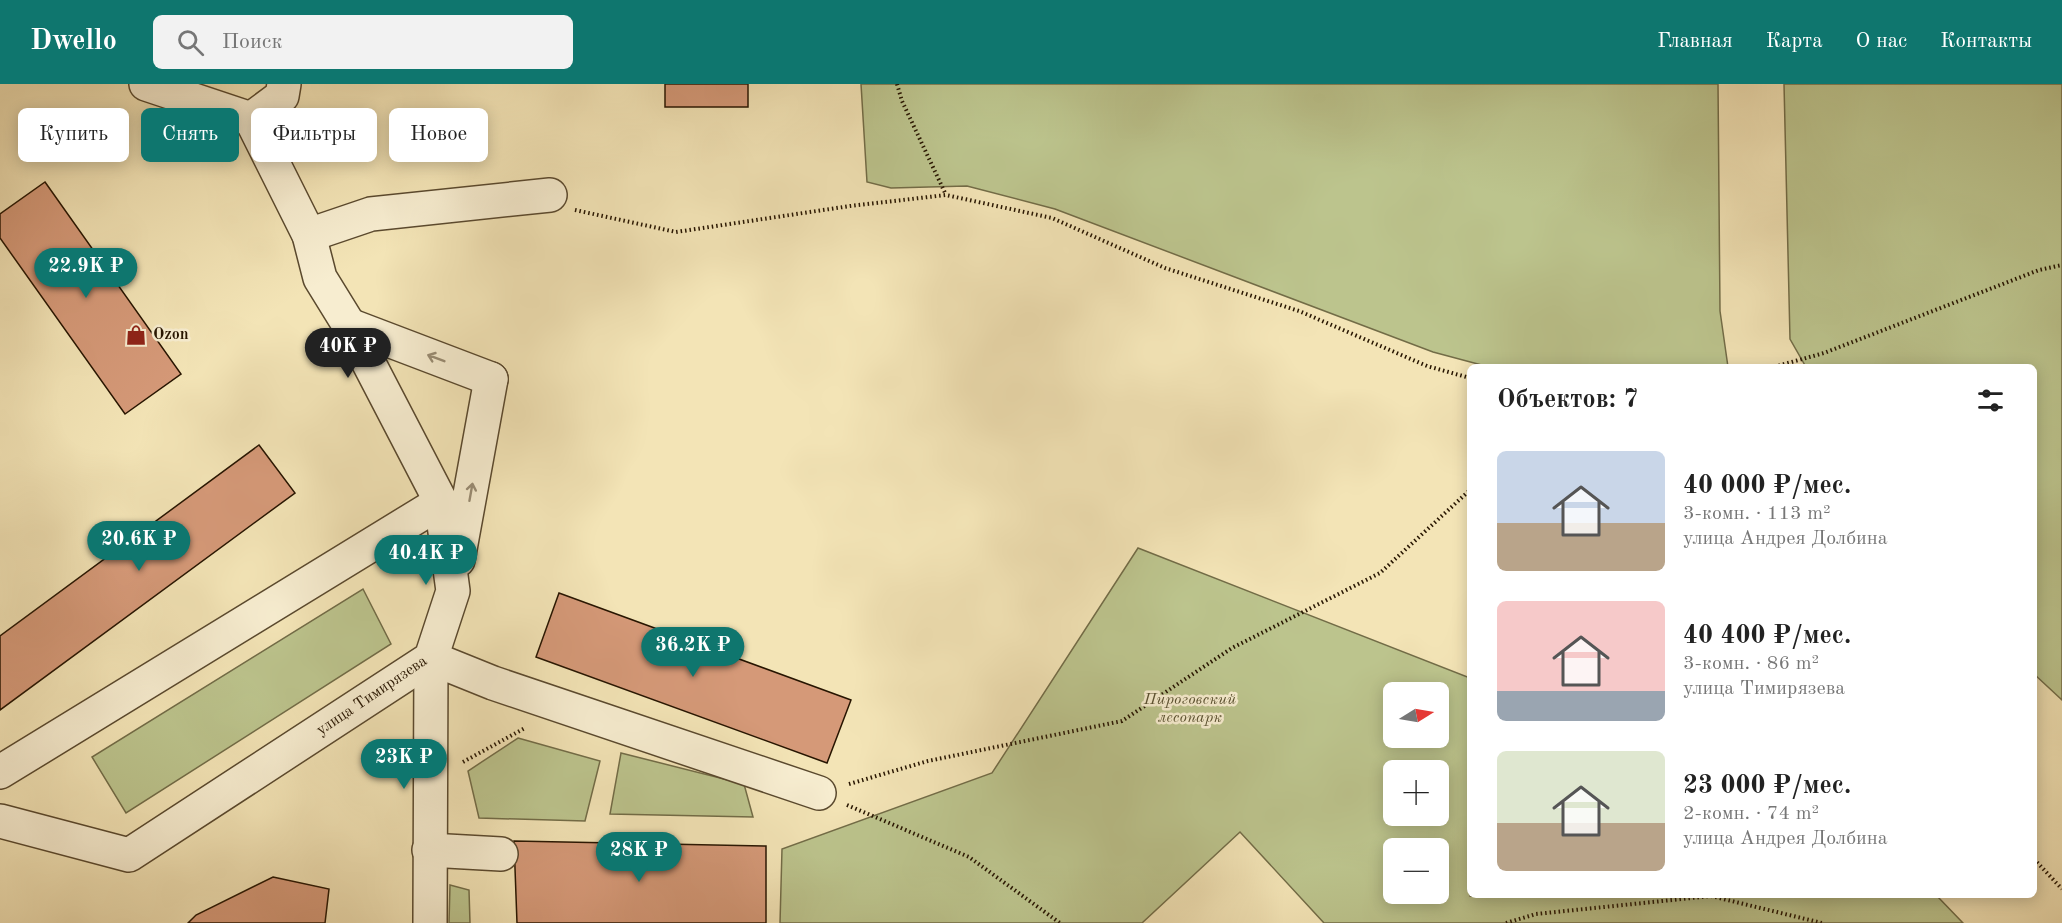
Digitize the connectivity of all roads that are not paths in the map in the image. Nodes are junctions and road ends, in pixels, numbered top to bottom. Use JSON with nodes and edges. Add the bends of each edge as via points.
{"nodes":[{"id":1,"x":146,"y":84,"type":"edge"},
{"id":2,"x":284,"y":84,"type":"edge"},
{"id":3,"x":266,"y":108,"type":"edge"},
{"id":4,"x":251,"y":119,"type":"edge"},
{"id":5,"x":272,"y":162,"type":"edge"},
{"id":6,"x":550,"y":195,"type":"road end"},
{"id":7,"x":309,"y":235,"type":"junction"},
{"id":8,"x":349,"y":325,"type":"junction"},
{"id":9,"x":491,"y":379,"type":"junction"},
{"id":10,"x":441,"y":502,"type":"junction"},
{"id":11,"x":453,"y":591,"type":"junction"},
{"id":12,"x":431,"y":658,"type":"junction"},
{"id":13,"x":0,"y":772,"type":"edge"},
{"id":14,"x":819,"y":793,"type":"road end"},
{"id":15,"x":0,"y":821,"type":"edge"},
{"id":16,"x":429,"y":850,"type":"junction"},
{"id":17,"x":501,"y":854,"type":"dead end"},
{"id":18,"x":430,"y":923,"type":"edge"}],
"edges":[{"from":1,"to":4,"type":"street"},
{"from":2,"to":3,"type":"street","via":[[282,96]]},
{"from":5,"to":7,"type":"street"},
{"from":6,"to":7,"type":"street","via":[[371,214]]},
{"from":7,"to":8,"type":"street","via":[[320,278]]},
{"from":9,"to":8,"type":"street","one_way":true},
{"from":8,"to":10,"type":"street"},
{"from":9,"to":10,"type":"street"},
{"from":11,"to":9,"type":"street","one_way":true},
{"from":10,"to":11,"type":"street","name":"улица Тимирязева"},
{"from":10,"to":13,"type":"street"},
{"from":11,"to":12,"type":"street","name":"улица Тимирязева"},
{"from":12,"to":14,"type":"street"},
{"from":12,"to":15,"type":"street","name":"улица Тимирязева","via":[[129,855]]},
{"from":12,"to":16,"type":"street"},
{"from":16,"to":17,"type":"street"},
{"from":16,"to":18,"type":"street"}]}
